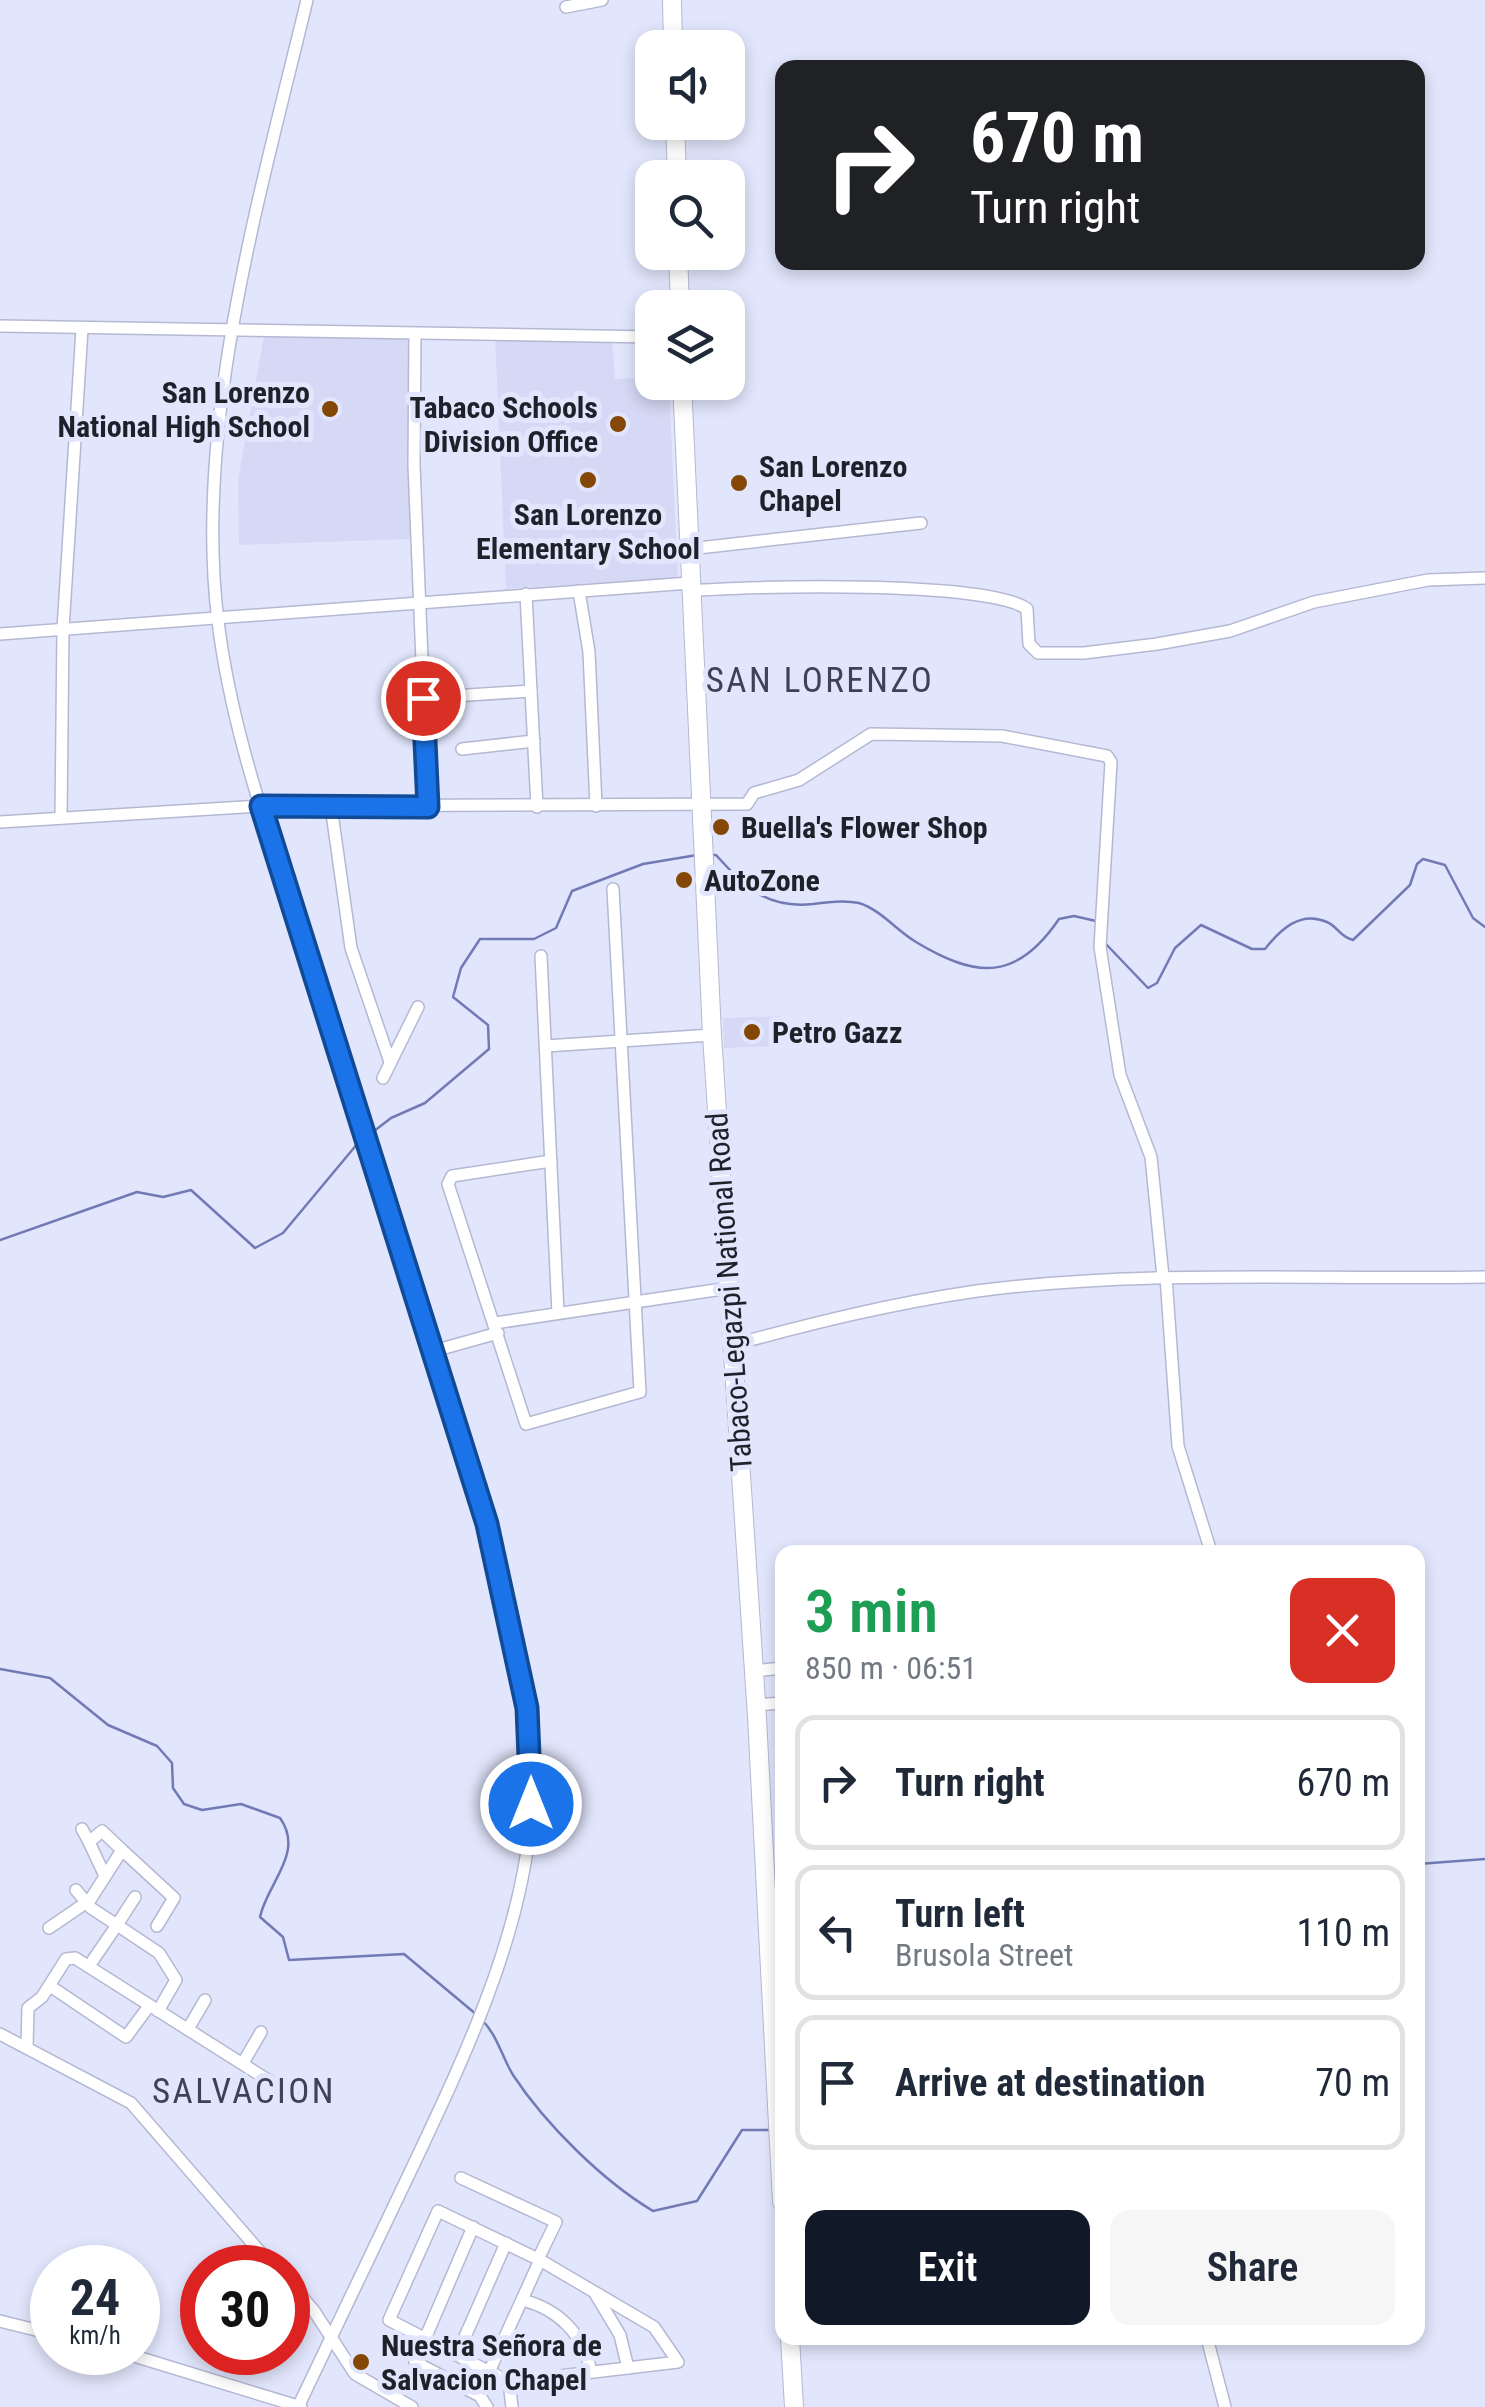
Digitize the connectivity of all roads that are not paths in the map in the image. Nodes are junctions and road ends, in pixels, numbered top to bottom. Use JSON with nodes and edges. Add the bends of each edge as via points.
{"nodes":[{"id":1,"x":307,"y":0,"type":"edge"},
{"id":2,"x":602,"y":0,"type":"edge"},
{"id":3,"x":672,"y":0,"type":"edge"},
{"id":4,"x":566,"y":7,"type":"dead end"},
{"id":5,"x":673,"y":30,"type":"edge"},
{"id":6,"x":0,"y":326,"type":"edge"},
{"id":7,"x":82,"y":328,"type":"junction"},
{"id":8,"x":236,"y":332,"type":"junction"},
{"id":9,"x":414,"y":333,"type":"junction"},
{"id":10,"x":635,"y":336,"type":"edge"},
{"id":11,"x":683,"y":400,"type":"edge"},
{"id":12,"x":921,"y":523,"type":"dead end"},
{"id":13,"x":689,"y":549,"type":"junction"},
{"id":14,"x":1484,"y":577,"type":"edge"},
{"id":15,"x":690,"y":587,"type":"junction"},
{"id":16,"x":579,"y":590,"type":"junction"},
{"id":17,"x":526,"y":594,"type":"junction"},
{"id":18,"x":419,"y":602,"type":"junction"},
{"id":19,"x":217,"y":617,"type":"junction"},
{"id":20,"x":63,"y":629,"type":"junction"},
{"id":21,"x":0,"y":634,"type":"edge"},
{"id":22,"x":531,"y":691,"type":"junction"},
{"id":23,"x":423,"y":698,"type":"junction"},
{"id":24,"x":534,"y":741,"type":"junction"},
{"id":25,"x":462,"y":750,"type":"dead end"},
{"id":26,"x":700,"y":805,"type":"junction"},
{"id":27,"x":261,"y":806,"type":"junction"},
{"id":28,"x":331,"y":806,"type":"junction"},
{"id":29,"x":596,"y":806,"type":"junction"},
{"id":30,"x":428,"y":807,"type":"junction"},
{"id":31,"x":537,"y":807,"type":"junction"},
{"id":32,"x":61,"y":818,"type":"junction"},
{"id":33,"x":0,"y":822,"type":"edge"},
{"id":34,"x":613,"y":889,"type":"dead end"},
{"id":35,"x":542,"y":956,"type":"dead end"},
{"id":36,"x":418,"y":1007,"type":"dead end"},
{"id":37,"x":712,"y":1035,"type":"junction"},
{"id":38,"x":622,"y":1041,"type":"junction"},
{"id":39,"x":546,"y":1046,"type":"junction"},
{"id":40,"x":390,"y":1062,"type":"junction"},
{"id":41,"x":382,"y":1078,"type":"dead end"},
{"id":42,"x":551,"y":1160,"type":"junction"},
{"id":43,"x":1164,"y":1277,"type":"junction"},
{"id":44,"x":1485,"y":1277,"type":"edge"},
{"id":45,"x":729,"y":1288,"type":"junction"},
{"id":46,"x":638,"y":1302,"type":"junction"},
{"id":47,"x":558,"y":1313,"type":"junction"},
{"id":48,"x":496,"y":1328,"type":"junction"},
{"id":49,"x":732,"y":1345,"type":"junction"},
{"id":50,"x":430,"y":1352,"type":"junction"},
{"id":51,"x":1209,"y":1545,"type":"edge"},
{"id":52,"x":775,"y":1669,"type":"edge"},
{"id":53,"x":754,"y":1671,"type":"junction"},
{"id":54,"x":775,"y":1704,"type":"edge"},
{"id":55,"x":756,"y":1705,"type":"junction"},
{"id":56,"x":113,"y":1822,"type":"dead end"},
{"id":57,"x":82,"y":1828,"type":"dead end"},
{"id":58,"x":102,"y":1832,"type":"junction"},
{"id":59,"x":88,"y":1842,"type":"junction"},
{"id":60,"x":122,"y":1850,"type":"junction"},
{"id":61,"x":105,"y":1876,"type":"junction"},
{"id":62,"x":183,"y":1885,"type":"dead end"},
{"id":63,"x":76,"y":1890,"type":"dead end"},
{"id":64,"x":135,"y":1897,"type":"dead end"},
{"id":65,"x":174,"y":1898,"type":"junction"},
{"id":66,"x":86,"y":1902,"type":"junction"},
{"id":67,"x":117,"y":1925,"type":"junction"},
{"id":68,"x":157,"y":1926,"type":"dead end"},
{"id":69,"x":49,"y":1928,"type":"dead end"},
{"id":70,"x":89,"y":1966,"type":"junction"},
{"id":71,"x":50,"y":1986,"type":"junction"},
{"id":72,"x":205,"y":2000,"type":"dead end"},
{"id":73,"x":153,"y":2008,"type":"junction"},
{"id":74,"x":188,"y":2030,"type":"junction"},
{"id":75,"x":261,"y":2032,"type":"dead end"},
{"id":76,"x":0,"y":2034,"type":"edge"},
{"id":77,"x":27,"y":2048,"type":"junction"},
{"id":78,"x":775,"y":2062,"type":"edge"},
{"id":79,"x":242,"y":2063,"type":"junction"},
{"id":80,"x":293,"y":2096,"type":"dead end"},
{"id":81,"x":461,"y":2178,"type":"dead end"},
{"id":82,"x":473,"y":2227,"type":"junction"},
{"id":83,"x":506,"y":2243,"type":"junction"},
{"id":84,"x":254,"y":2245,"type":"edge"},
{"id":85,"x":539,"y":2259,"type":"junction"},
{"id":86,"x":594,"y":2291,"type":"junction"},
{"id":87,"x":522,"y":2300,"type":"junction"},
{"id":88,"x":310,"y":2305,"type":"edge"},
{"id":89,"x":0,"y":2321,"type":"edge"},
{"id":90,"x":30,"y":2328,"type":"edge"},
{"id":91,"x":423,"y":2337,"type":"junction"},
{"id":92,"x":330,"y":2339,"type":"junction"},
{"id":93,"x":790,"y":2345,"type":"edge"},
{"id":94,"x":1208,"y":2345,"type":"edge"},
{"id":95,"x":457,"y":2355,"type":"junction"},
{"id":96,"x":160,"y":2364,"type":"edge"},
{"id":97,"x":628,"y":2368,"type":"junction"},
{"id":98,"x":489,"y":2372,"type":"junction"},
{"id":99,"x":591,"y":2372,"type":"junction"},
{"id":100,"x":509,"y":2382,"type":"junction"},
{"id":101,"x":299,"y":2407,"type":"edge"},
{"id":102,"x":412,"y":2407,"type":"edge"},
{"id":103,"x":487,"y":2407,"type":"edge"},
{"id":104,"x":512,"y":2407,"type":"edge"},
{"id":105,"x":794,"y":2407,"type":"edge"},
{"id":106,"x":1225,"y":2407,"type":"edge"}],
"edges":[{"from":1,"to":8,"type":"street","via":[[253,227]]},
{"from":2,"to":4,"type":"street"},
{"from":3,"to":5,"type":"main road"},
{"from":6,"to":7,"type":"street"},
{"from":7,"to":8,"type":"street"},
{"from":7,"to":20,"type":"street"},
{"from":8,"to":9,"type":"street"},
{"from":8,"to":19,"type":"street","via":[[214,471]]},
{"from":9,"to":10,"type":"street"},
{"from":9,"to":18,"type":"street"},
{"from":11,"to":13,"type":"main road","name":"Tabaco-Legazpi National Road"},
{"from":12,"to":13,"type":"street"},
{"from":13,"to":15,"type":"main road","name":"Tabaco-Legazpi National Road"},
{"from":14,"to":15,"type":"street","via":[[1428,580],[1314,602],[1230,631],[1084,654],[1038,652],[1029,644],[1027,609],[989,598],[799,585]]},
{"from":15,"to":16,"type":"street"},
{"from":15,"to":26,"type":"main road","name":"Tabaco-Legazpi National Road"},
{"from":16,"to":17,"type":"street"},
{"from":16,"to":29,"type":"street","via":[[589,652]]},
{"from":17,"to":18,"type":"street"},
{"from":17,"to":22,"type":"street"},
{"from":18,"to":19,"type":"street"},
{"from":18,"to":23,"type":"street"},
{"from":19,"to":20,"type":"street"},
{"from":19,"to":27,"type":"street","via":[[228,687]]},
{"from":20,"to":21,"type":"street"},
{"from":20,"to":32,"type":"street"},
{"from":22,"to":23,"type":"street"},
{"from":22,"to":24,"type":"street"},
{"from":23,"to":30,"type":"street"},
{"from":24,"to":25,"type":"street"},
{"from":24,"to":31,"type":"street"},
{"from":26,"to":29,"type":"street"},
{"from":26,"to":37,"type":"main road","name":"Tabaco-Legazpi National Road"},
{"from":26,"to":43,"type":"street","via":[[747,804],[754,793],[799,780],[871,734],[1002,736],[1108,756],[1100,947],[1120,1075],[1151,1157]]},
{"from":27,"to":28,"type":"street"},
{"from":27,"to":32,"type":"street"},
{"from":27,"to":50,"type":"street"},
{"from":28,"to":30,"type":"street"},
{"from":28,"to":40,"type":"street","via":[[352,948]]},
{"from":29,"to":31,"type":"street"},
{"from":30,"to":31,"type":"street"},
{"from":32,"to":33,"type":"street"},
{"from":34,"to":38,"type":"street"},
{"from":35,"to":39,"type":"street"},
{"from":36,"to":40,"type":"street"},
{"from":37,"to":38,"type":"street"},
{"from":37,"to":45,"type":"main road","name":"Tabaco-Legazpi National Road"},
{"from":38,"to":39,"type":"street"},
{"from":38,"to":46,"type":"street"},
{"from":39,"to":42,"type":"street"},
{"from":40,"to":41,"type":"street"},
{"from":42,"to":47,"type":"street"},
{"from":42,"to":48,"type":"street","via":[[452,1176],[448,1184]]},
{"from":43,"to":44,"type":"street"},
{"from":43,"to":49,"type":"street","via":[[902,1303]]},
{"from":43,"to":51,"type":"street","via":[[1178,1446]]},
{"from":45,"to":46,"type":"street"},
{"from":45,"to":49,"type":"main road","name":"Tabaco-Legazpi National Road"},
{"from":46,"to":47,"type":"street"},
{"from":46,"to":48,"type":"street","via":[[640,1392],[526,1424]]},
{"from":47,"to":48,"type":"street"},
{"from":48,"to":50,"type":"street"},
{"from":49,"to":53,"type":"main road","name":"Tabaco-Legazpi National Road"},
{"from":50,"to":92,"type":"street","via":[[505,1596],[527,1708],[530,1834],[520,1888],[475,2024]]},
{"from":52,"to":53,"type":"street"},
{"from":53,"to":55,"type":"main road","name":"Tabaco-Legazpi National Road"},
{"from":54,"to":55,"type":"street"},
{"from":55,"to":78,"type":"main road","name":"Tabaco-Legazpi National Road"},
{"from":56,"to":58,"type":"street"},
{"from":57,"to":59,"type":"street"},
{"from":58,"to":59,"type":"street"},
{"from":58,"to":60,"type":"street"},
{"from":59,"to":61,"type":"street"},
{"from":60,"to":61,"type":"street"},
{"from":60,"to":65,"type":"street"},
{"from":61,"to":66,"type":"street"},
{"from":62,"to":65,"type":"street"},
{"from":63,"to":66,"type":"street"},
{"from":64,"to":67,"type":"street"},
{"from":65,"to":68,"type":"street"},
{"from":66,"to":67,"type":"street"},
{"from":66,"to":69,"type":"street"},
{"from":67,"to":70,"type":"street"},
{"from":67,"to":73,"type":"street","via":[[159,1954],[176,1980]]},
{"from":70,"to":71,"type":"street","via":[[66,1959]]},
{"from":70,"to":73,"type":"street"},
{"from":71,"to":73,"type":"street","via":[[126,2037]]},
{"from":71,"to":77,"type":"street","via":[[28,2008]]},
{"from":72,"to":74,"type":"street"},
{"from":73,"to":74,"type":"street"},
{"from":74,"to":79,"type":"street"},
{"from":75,"to":79,"type":"street"},
{"from":76,"to":77,"type":"street"},
{"from":77,"to":84,"type":"street","via":[[131,2103]]},
{"from":79,"to":80,"type":"street"},
{"from":81,"to":85,"type":"street","via":[[556,2222]]},
{"from":82,"to":83,"type":"street"},
{"from":82,"to":91,"type":"street"},
{"from":82,"to":91,"type":"street","via":[[438,2211],[390,2320]]},
{"from":83,"to":85,"type":"street"},
{"from":83,"to":95,"type":"street"},
{"from":85,"to":86,"type":"street"},
{"from":85,"to":87,"type":"street"},
{"from":86,"to":97,"type":"street","via":[[620,2335]]},
{"from":86,"to":97,"type":"street","via":[[654,2327],[678,2362]]},
{"from":87,"to":98,"type":"street"},
{"from":87,"to":99,"type":"street","via":[[562,2319],[588,2354]]},
{"from":88,"to":92,"type":"street"},
{"from":89,"to":90,"type":"street"},
{"from":91,"to":95,"type":"street"},
{"from":91,"to":103,"type":"street","via":[[415,2362],[480,2396]]},
{"from":92,"to":101,"type":"street"},
{"from":92,"to":102,"type":"street","via":[[355,2374]]},
{"from":93,"to":105,"type":"main road"},
{"from":94,"to":106,"type":"street"},
{"from":95,"to":98,"type":"street"},
{"from":96,"to":101,"type":"street"},
{"from":97,"to":99,"type":"street"},
{"from":98,"to":100,"type":"street"},
{"from":99,"to":100,"type":"street"},
{"from":100,"to":104,"type":"street"}]}
